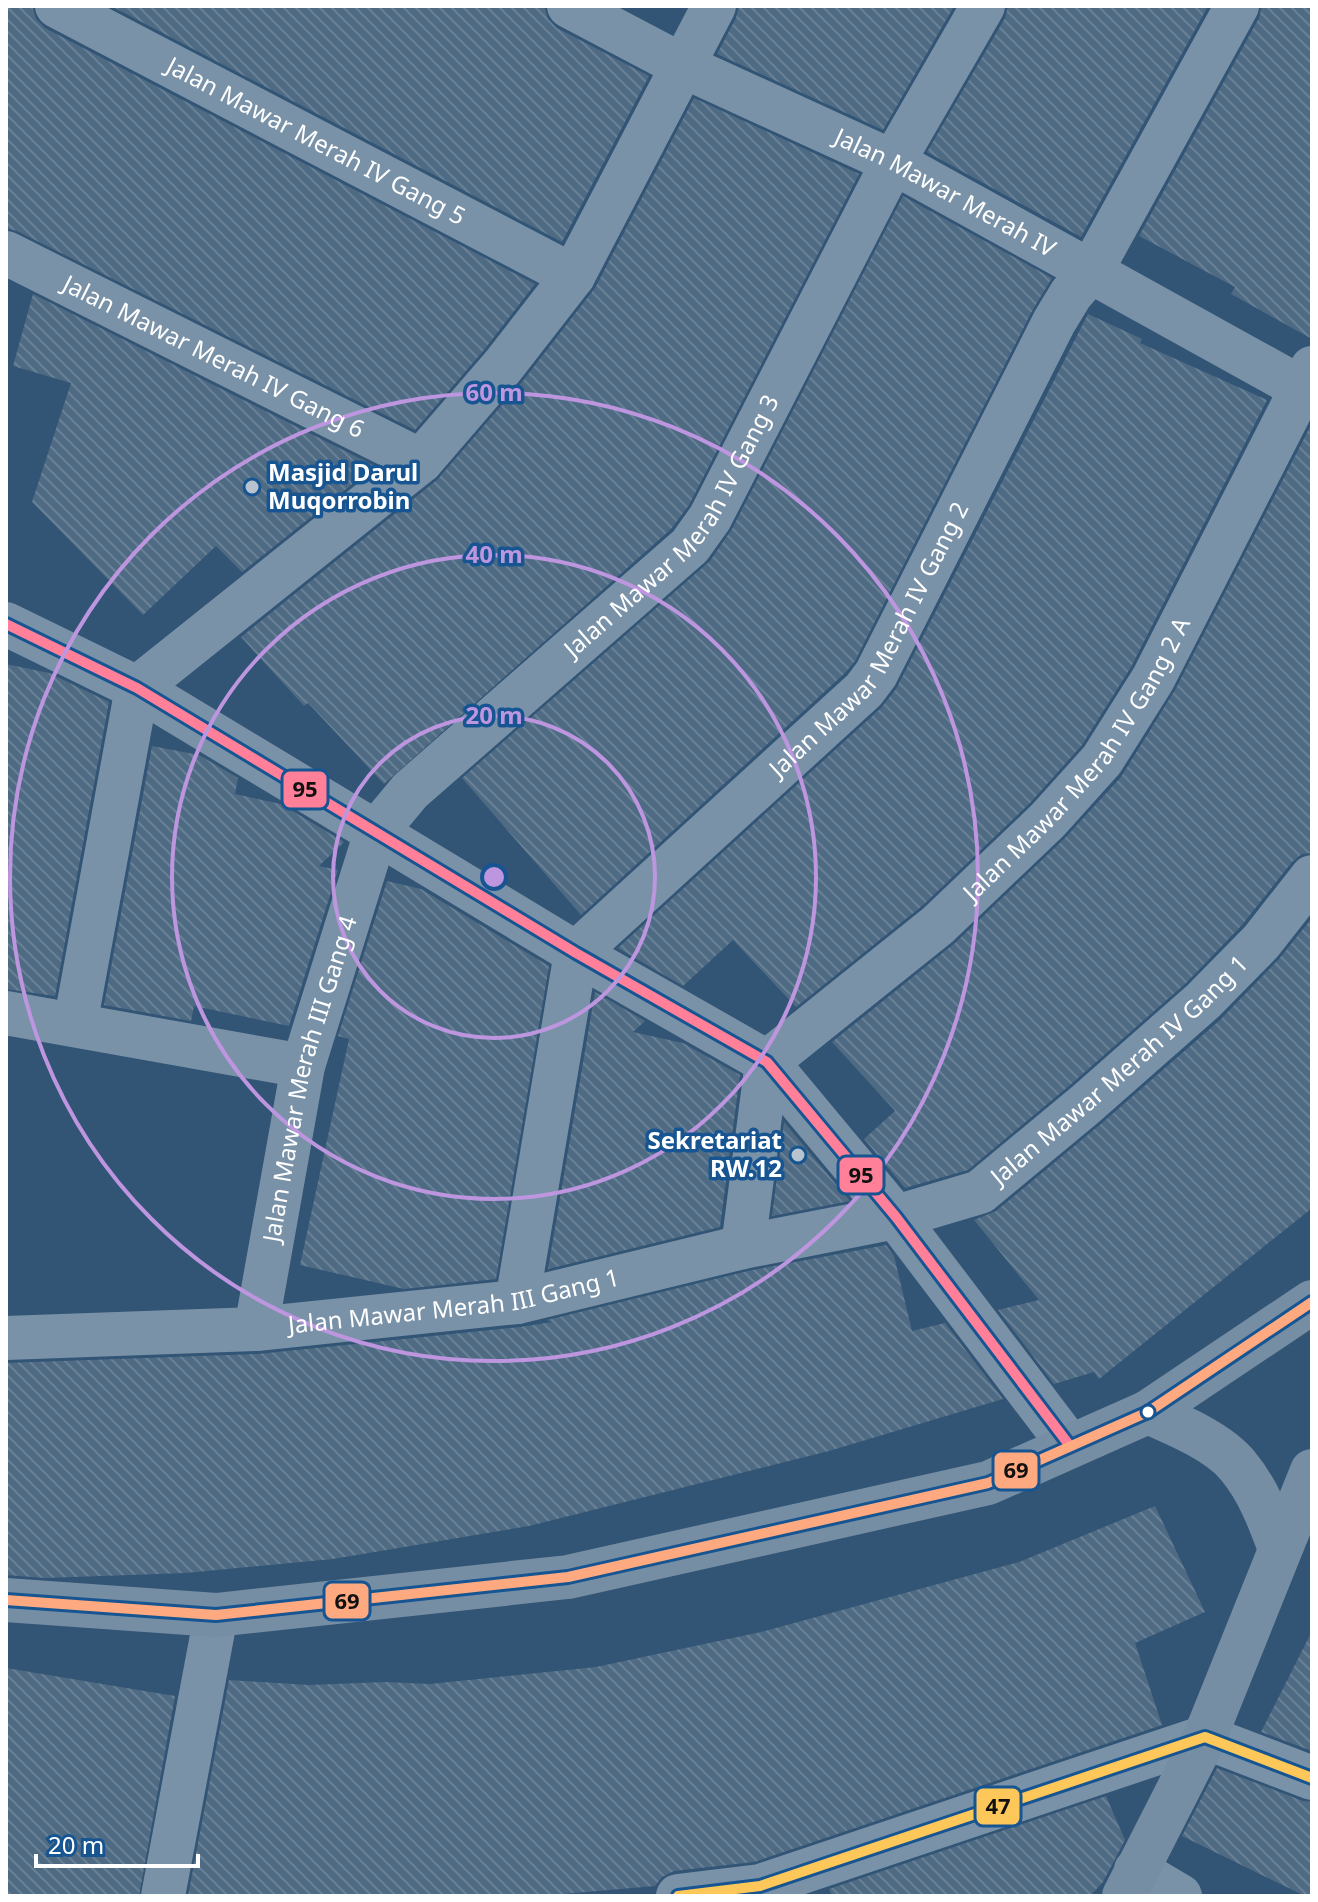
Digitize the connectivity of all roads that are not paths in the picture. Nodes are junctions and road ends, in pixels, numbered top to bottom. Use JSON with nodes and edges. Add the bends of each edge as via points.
{"nodes":[{"id":1,"x":57,"y":6,"type":"edge"},
{"id":2,"x":569,"y":6,"type":"edge"},
{"id":3,"x":714,"y":6,"type":"edge"},
{"id":4,"x":983,"y":6,"type":"edge"},
{"id":5,"x":1237,"y":6,"type":"edge"},
{"id":6,"x":681,"y":65,"type":"junction"},
{"id":7,"x":893,"y":162,"type":"junction"},
{"id":8,"x":6,"y":253,"type":"edge"},
{"id":9,"x":1091,"y":271,"type":"junction"},
{"id":10,"x":573,"y":276,"type":"junction"},
{"id":11,"x":1308,"y":383,"type":"edge"},
{"id":12,"x":421,"y":461,"type":"junction"},
{"id":13,"x":6,"y":624,"type":"edge"},
{"id":14,"x":137,"y":688,"type":"junction"},
{"id":15,"x":376,"y":832,"type":"junction"},
{"id":16,"x":1312,"y":877,"type":"edge"},
{"id":17,"x":576,"y":953,"type":"junction"},
{"id":18,"x":6,"y":1013,"type":"edge"},
{"id":19,"x":75,"y":1025,"type":"junction"},
{"id":20,"x":767,"y":1062,"type":"junction"},
{"id":21,"x":303,"y":1066,"type":"junction"},
{"id":22,"x":896,"y":1217,"type":"junction"},
{"id":23,"x":743,"y":1247,"type":"junction"},
{"id":24,"x":517,"y":1302,"type":"junction"},
{"id":25,"x":1312,"y":1302,"type":"edge"},
{"id":26,"x":256,"y":1329,"type":"junction"},
{"id":27,"x":6,"y":1338,"type":"edge"},
{"id":28,"x":1148,"y":1412,"type":"junction"},
{"id":29,"x":1070,"y":1446,"type":"junction"},
{"id":30,"x":1312,"y":1471,"type":"edge"},
{"id":31,"x":1280,"y":1549,"type":"junction"},
{"id":32,"x":6,"y":1600,"type":"edge"},
{"id":33,"x":216,"y":1615,"type":"junction"},
{"id":34,"x":1205,"y":1737,"type":"junction"},
{"id":35,"x":1312,"y":1778,"type":"edge"},
{"id":36,"x":1130,"y":1883,"type":"edge"},
{"id":37,"x":163,"y":1896,"type":"edge"},
{"id":38,"x":678,"y":1896,"type":"edge"},
{"id":39,"x":1180,"y":1896,"type":"edge"}],
"edges":[{"from":1,"to":10,"type":"street","name":"Jalan Mawar Merah IV Gang 5"},
{"from":2,"to":6,"type":"street","name":"Jalan Mawar Merah IV"},
{"from":3,"to":6,"type":"street"},
{"from":4,"to":7,"type":"street","name":"Jalan Mawar Merah IV Gang 3"},
{"from":5,"to":9,"type":"street","name":"Jalan Mawar Merah IV Gang 2"},
{"from":6,"to":7,"type":"street","name":"Jalan Mawar Merah IV"},
{"from":6,"to":10,"type":"street"},
{"from":7,"to":9,"type":"street","name":"Jalan Mawar Merah IV"},
{"from":7,"to":15,"type":"street","name":"Jalan Mawar Merah IV Gang 3","via":[[710,518],[690,546],[410,791]]},
{"from":8,"to":12,"type":"street","name":"Jalan Mawar Merah IV Gang 6"},
{"from":9,"to":11,"type":"street","name":"Jalan Mawar Merah IV"},
{"from":9,"to":17,"type":"street","name":"Jalan Mawar Merah IV Gang 2","via":[[1054,322],[891,648],[864,690]]},
{"from":10,"to":12,"type":"street"},
{"from":11,"to":20,"type":"street","name":"Jalan Mawar Merah IV Gang 2 A","via":[[1153,679],[1102,760],[938,925]]},
{"from":12,"to":14,"type":"street"},
{"from":13,"to":14,"type":"street"},
{"from":14,"to":15,"type":"street"},
{"from":14,"to":19,"type":"street"},
{"from":15,"to":17,"type":"street"},
{"from":15,"to":21,"type":"street","name":"Jalan Mawar Merah III Gang 4"},
{"from":16,"to":22,"type":"street","name":"Jalan Mawar Merah IV Gang 1","via":[[1261,942],[1203,1001],[980,1192]]},
{"from":17,"to":20,"type":"street"},
{"from":17,"to":24,"type":"street"},
{"from":18,"to":19,"type":"street"},
{"from":19,"to":21,"type":"street"},
{"from":20,"to":22,"type":"street"},
{"from":20,"to":23,"type":"street"},
{"from":21,"to":26,"type":"street","name":"Jalan Mawar Merah III Gang 4"},
{"from":22,"to":23,"type":"street","name":"Jalan Mawar Merah III Gang 1"},
{"from":22,"to":29,"type":"street"},
{"from":23,"to":24,"type":"street","name":"Jalan Mawar Merah III Gang 1"},
{"from":24,"to":26,"type":"street","name":"Jalan Mawar Merah III Gang 1"},
{"from":25,"to":28,"type":"street"},
{"from":26,"to":27,"type":"street","name":"Jalan Mawar Merah III Gang 1"},
{"from":28,"to":29,"type":"street"},
{"from":28,"to":31,"type":"street","via":[[1195,1433],[1237,1463],[1262,1502]]},
{"from":29,"to":33,"type":"street","via":[[988,1483],[568,1577]]},
{"from":30,"to":31,"type":"street"},
{"from":31,"to":34,"type":"street"},
{"from":32,"to":33,"type":"street"},
{"from":33,"to":37,"type":"street"},
{"from":34,"to":35,"type":"street"},
{"from":34,"to":36,"type":"street"},
{"from":34,"to":38,"type":"street","via":[[760,1886]]},
{"from":36,"to":39,"type":"street"}]}
